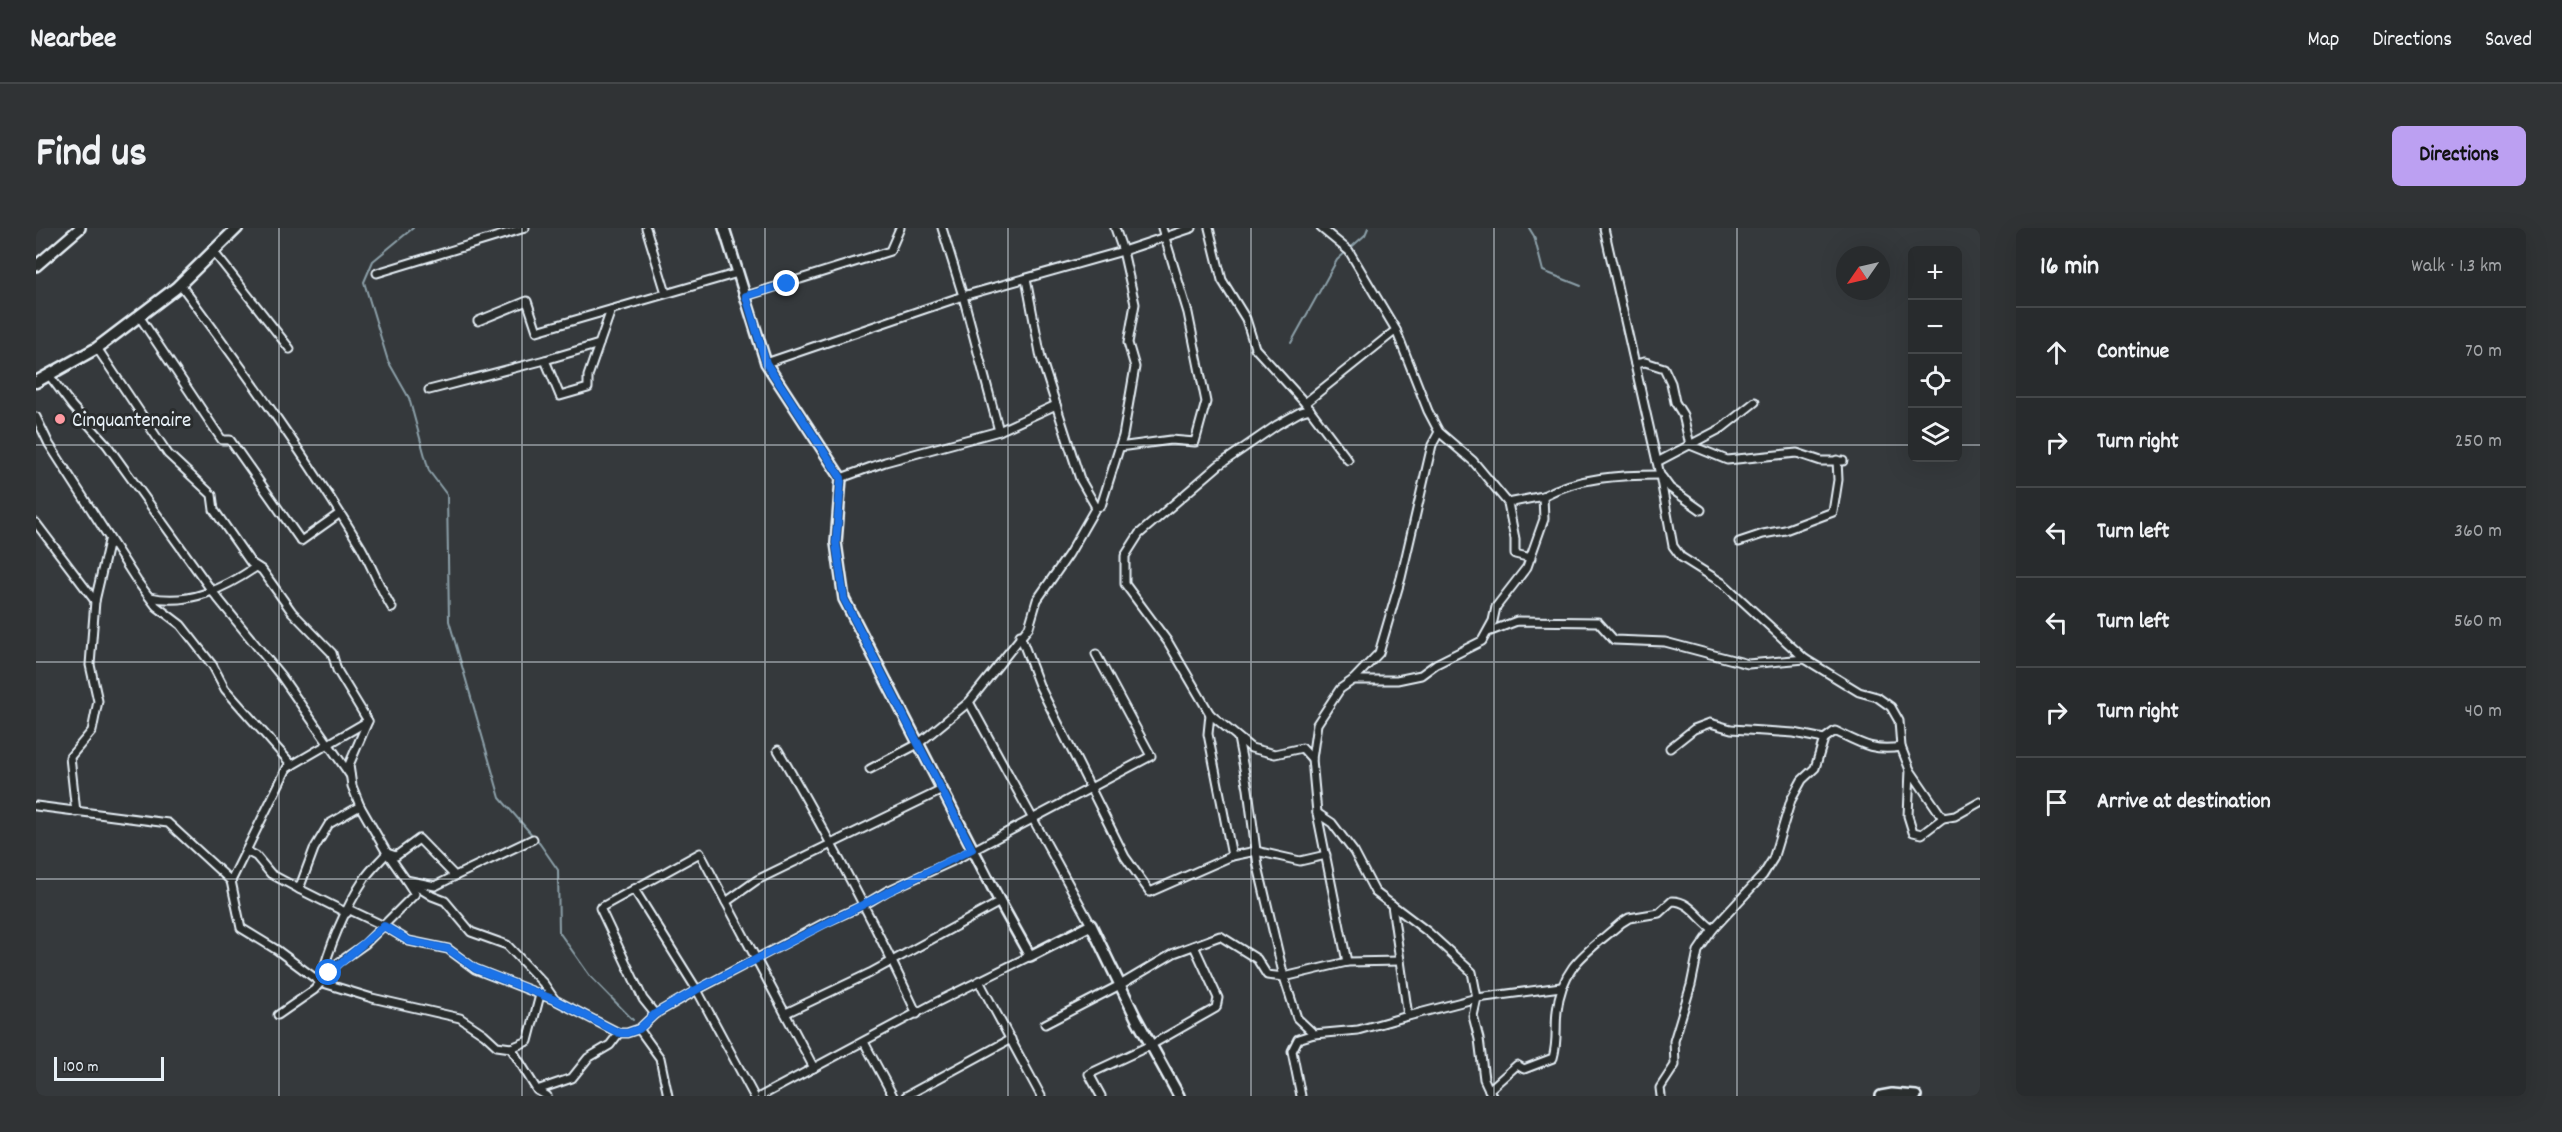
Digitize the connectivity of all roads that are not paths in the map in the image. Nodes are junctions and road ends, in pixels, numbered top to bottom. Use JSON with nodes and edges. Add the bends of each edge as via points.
{"nodes":[{"id":1,"x":80,"y":228,"type":"edge"},
{"id":2,"x":237,"y":228,"type":"edge"},
{"id":3,"x":525,"y":228,"type":"edge"},
{"id":4,"x":646,"y":228,"type":"edge"},
{"id":5,"x":724,"y":228,"type":"edge"},
{"id":6,"x":900,"y":228,"type":"edge"},
{"id":7,"x":942,"y":228,"type":"edge"},
{"id":8,"x":1115,"y":228,"type":"edge"},
{"id":9,"x":1162,"y":228,"type":"edge"},
{"id":10,"x":1192,"y":228,"type":"edge"},
{"id":11,"x":1209,"y":228,"type":"edge"},
{"id":12,"x":1321,"y":228,"type":"edge"},
{"id":13,"x":1604,"y":228,"type":"edge"},
{"id":14,"x":1165,"y":237,"type":"junction"},
{"id":15,"x":213,"y":251,"type":"junction"},
{"id":16,"x":1124,"y":251,"type":"junction"},
{"id":17,"x":36,"y":266,"type":"edge"},
{"id":18,"x":377,"y":273,"type":"dead end"},
{"id":19,"x":738,"y":273,"type":"junction"},
{"id":20,"x":1026,"y":279,"type":"junction"},
{"id":21,"x":180,"y":284,"type":"junction"},
{"id":22,"x":666,"y":293,"type":"junction"},
{"id":23,"x":746,"y":296,"type":"junction"},
{"id":24,"x":963,"y":296,"type":"junction"},
{"id":25,"x":611,"y":309,"type":"junction"},
{"id":26,"x":139,"y":316,"type":"junction"},
{"id":27,"x":478,"y":321,"type":"dead end"},
{"id":28,"x":1396,"y":330,"type":"junction"},
{"id":29,"x":599,"y":344,"type":"junction"},
{"id":30,"x":97,"y":348,"type":"junction"},
{"id":31,"x":290,"y":349,"type":"dead end"},
{"id":32,"x":545,"y":360,"type":"junction"},
{"id":33,"x":766,"y":363,"type":"junction"},
{"id":34,"x":1635,"y":364,"type":"junction"},
{"id":35,"x":48,"y":375,"type":"junction"},
{"id":36,"x":36,"y":382,"type":"edge"},
{"id":37,"x":429,"y":390,"type":"dead end"},
{"id":38,"x":1755,"y":402,"type":"dead end"},
{"id":39,"x":1056,"y":405,"type":"junction"},
{"id":40,"x":1307,"y":406,"type":"junction"},
{"id":41,"x":36,"y":417,"type":"edge"},
{"id":42,"x":999,"y":431,"type":"junction"},
{"id":43,"x":1439,"y":432,"type":"junction"},
{"id":44,"x":1689,"y":445,"type":"junction"},
{"id":45,"x":1119,"y":447,"type":"junction"},
{"id":46,"x":1348,"y":460,"type":"dead end"},
{"id":47,"x":1657,"y":462,"type":"junction"},
{"id":48,"x":1660,"y":476,"type":"junction"},
{"id":49,"x":841,"y":478,"type":"junction"},
{"id":50,"x":1543,"y":496,"type":"junction"},
{"id":51,"x":1508,"y":503,"type":"junction"},
{"id":52,"x":1096,"y":507,"type":"junction"},
{"id":53,"x":1701,"y":510,"type":"dead end"},
{"id":54,"x":339,"y":514,"type":"junction"},
{"id":55,"x":36,"y":523,"type":"edge"},
{"id":56,"x":109,"y":541,"type":"junction"},
{"id":57,"x":1738,"y":542,"type":"dead end"},
{"id":58,"x":1531,"y":558,"type":"junction"},
{"id":59,"x":256,"y":567,"type":"junction"},
{"id":60,"x":212,"y":591,"type":"junction"},
{"id":61,"x":149,"y":597,"type":"junction"},
{"id":62,"x":95,"y":602,"type":"junction"},
{"id":63,"x":392,"y":608,"type":"dead end"},
{"id":64,"x":1487,"y":632,"type":"junction"},
{"id":65,"x":1020,"y":635,"type":"junction"},
{"id":66,"x":1096,"y":654,"type":"dead end"},
{"id":67,"x":1805,"y":659,"type":"junction"},
{"id":68,"x":1353,"y":680,"type":"junction"},
{"id":69,"x":969,"y":702,"type":"junction"},
{"id":70,"x":1210,"y":714,"type":"junction"},
{"id":71,"x":368,"y":720,"type":"junction"},
{"id":72,"x":1238,"y":738,"type":"junction"},
{"id":73,"x":1824,"y":739,"type":"junction"},
{"id":74,"x":328,"y":743,"type":"junction"},
{"id":75,"x":918,"y":744,"type":"junction"},
{"id":76,"x":1901,"y":747,"type":"junction"},
{"id":77,"x":1670,"y":748,"type":"dead end"},
{"id":78,"x":778,"y":750,"type":"dead end"},
{"id":79,"x":1312,"y":759,"type":"junction"},
{"id":80,"x":292,"y":765,"type":"junction"},
{"id":81,"x":870,"y":769,"type":"dead end"},
{"id":82,"x":1910,"y":771,"type":"junction"},
{"id":83,"x":351,"y":777,"type":"junction"},
{"id":84,"x":1091,"y":788,"type":"junction"},
{"id":85,"x":942,"y":790,"type":"junction"},
{"id":86,"x":1980,"y":802,"type":"edge"},
{"id":87,"x":36,"y":806,"type":"edge"},
{"id":88,"x":360,"y":806,"type":"junction"},
{"id":89,"x":76,"y":812,"type":"junction"},
{"id":90,"x":1317,"y":813,"type":"junction"},
{"id":91,"x":1034,"y":818,"type":"junction"},
{"id":92,"x":1943,"y":818,"type":"junction"},
{"id":93,"x":533,"y":839,"type":"dead end"},
{"id":94,"x":833,"y":845,"type":"junction"},
{"id":95,"x":972,"y":849,"type":"junction"},
{"id":96,"x":246,"y":851,"type":"junction"},
{"id":97,"x":1256,"y":851,"type":"junction"},
{"id":98,"x":387,"y":853,"type":"junction"},
{"id":99,"x":1326,"y":855,"type":"junction"},
{"id":100,"x":1232,"y":856,"type":"junction"},
{"id":101,"x":455,"y":876,"type":"junction"},
{"id":102,"x":231,"y":880,"type":"junction"},
{"id":103,"x":406,"y":880,"type":"junction"},
{"id":104,"x":300,"y":889,"type":"junction"},
{"id":105,"x":634,"y":889,"type":"junction"},
{"id":106,"x":726,"y":902,"type":"junction"},
{"id":107,"x":1000,"y":902,"type":"junction"},
{"id":108,"x":864,"y":905,"type":"junction"},
{"id":109,"x":1392,"y":905,"type":"junction"},
{"id":110,"x":348,"y":911,"type":"junction"},
{"id":111,"x":384,"y":926,"type":"junction"},
{"id":112,"x":1091,"y":926,"type":"junction"},
{"id":113,"x":1713,"y":929,"type":"junction"},
{"id":114,"x":1194,"y":946,"type":"junction"},
{"id":115,"x":1030,"y":956,"type":"junction"},
{"id":116,"x":758,"y":960,"type":"junction"},
{"id":117,"x":892,"y":961,"type":"junction"},
{"id":118,"x":1400,"y":961,"type":"junction"},
{"id":119,"x":1347,"y":963,"type":"junction"},
{"id":120,"x":1284,"y":977,"type":"junction"},
{"id":121,"x":980,"y":981,"type":"junction"},
{"id":122,"x":320,"y":982,"type":"junction"},
{"id":123,"x":1120,"y":985,"type":"junction"},
{"id":124,"x":1561,"y":987,"type":"junction"},
{"id":125,"x":696,"y":990,"type":"junction"},
{"id":126,"x":540,"y":995,"type":"junction"},
{"id":127,"x":1478,"y":998,"type":"junction"},
{"id":128,"x":555,"y":1000,"type":"junction"},
{"id":129,"x":786,"y":1013,"type":"junction"},
{"id":130,"x":655,"y":1014,"type":"junction"},
{"id":131,"x":917,"y":1014,"type":"junction"},
{"id":132,"x":278,"y":1015,"type":"dead end"},
{"id":133,"x":1408,"y":1016,"type":"junction"},
{"id":134,"x":1045,"y":1024,"type":"dead end"},
{"id":135,"x":639,"y":1029,"type":"junction"},
{"id":136,"x":619,"y":1033,"type":"junction"},
{"id":137,"x":1314,"y":1034,"type":"junction"},
{"id":138,"x":1011,"y":1039,"type":"junction"},
{"id":139,"x":864,"y":1042,"type":"junction"},
{"id":140,"x":1151,"y":1045,"type":"junction"},
{"id":141,"x":512,"y":1048,"type":"junction"},
{"id":142,"x":814,"y":1068,"type":"junction"},
{"id":143,"x":537,"y":1090,"type":"junction"},
{"id":144,"x":1490,"y":1093,"type":"edge"},
{"id":145,"x":547,"y":1096,"type":"edge"},
{"id":146,"x":668,"y":1096,"type":"edge"},
{"id":147,"x":754,"y":1096,"type":"edge"},
{"id":148,"x":761,"y":1096,"type":"edge"},
{"id":149,"x":893,"y":1096,"type":"edge"},
{"id":150,"x":906,"y":1096,"type":"edge"},
{"id":151,"x":1041,"y":1096,"type":"edge"},
{"id":152,"x":1101,"y":1096,"type":"edge"},
{"id":153,"x":1179,"y":1096,"type":"edge"},
{"id":154,"x":1301,"y":1096,"type":"edge"},
{"id":155,"x":1661,"y":1096,"type":"edge"},
{"id":156,"x":1881,"y":1096,"type":"edge"},
{"id":157,"x":1916,"y":1096,"type":"edge"}],
"edges":[{"from":1,"to":17,"type":"street"},
{"from":2,"to":15,"type":"main road"},
{"from":3,"to":18,"type":"street"},
{"from":4,"to":22,"type":"street"},
{"from":5,"to":19,"type":"street"},
{"from":6,"to":23,"type":"street","via":[[890,251]]},
{"from":7,"to":24,"type":"street"},
{"from":8,"to":16,"type":"street"},
{"from":9,"to":14,"type":"street"},
{"from":10,"to":14,"type":"street"},
{"from":11,"to":40,"type":"street","via":[[1222,280],[1246,319],[1255,348]]},
{"from":12,"to":28,"type":"street","via":[[1349,251]]},
{"from":13,"to":34,"type":"street"},
{"from":14,"to":16,"type":"street"},
{"from":14,"to":45,"type":"street","via":[[1188,313],[1206,402],[1195,442]]},
{"from":15,"to":21,"type":"main road"},
{"from":15,"to":31,"type":"street"},
{"from":16,"to":20,"type":"street"},
{"from":16,"to":45,"type":"street","via":[[1135,304],[1128,343],[1135,367]]},
{"from":19,"to":22,"type":"street"},
{"from":19,"to":23,"type":"street"},
{"from":20,"to":24,"type":"street"},
{"from":20,"to":39,"type":"street","via":[[1041,358]]},
{"from":21,"to":26,"type":"main road"},
{"from":21,"to":54,"type":"street","via":[[300,450]]},
{"from":22,"to":25,"type":"street"},
{"from":23,"to":33,"type":"street"},
{"from":24,"to":33,"type":"street"},
{"from":24,"to":42,"type":"street"},
{"from":25,"to":27,"type":"street","via":[[537,331],[527,301]]},
{"from":25,"to":29,"type":"street"},
{"from":26,"to":30,"type":"main road"},
{"from":26,"to":54,"type":"street","via":[[222,440],[230,440],[301,541]]},
{"from":28,"to":40,"type":"street"},
{"from":28,"to":43,"type":"street"},
{"from":29,"to":32,"type":"street"},
{"from":29,"to":32,"type":"street","via":[[588,388],[560,396]]},
{"from":30,"to":35,"type":"main road"},
{"from":30,"to":59,"type":"street","via":[[168,453],[212,495],[214,510]]},
{"from":32,"to":37,"type":"street"},
{"from":33,"to":49,"type":"street"},
{"from":34,"to":44,"type":"street","via":[[1645,362],[1664,368],[1683,415]]},
{"from":34,"to":47,"type":"street"},
{"from":35,"to":36,"type":"main road"},
{"from":35,"to":60,"type":"street","via":[[107,445]]},
{"from":38,"to":44,"type":"street","via":[[1722,428]]},
{"from":39,"to":42,"type":"street"},
{"from":39,"to":52,"type":"street","via":[[1080,479]]},
{"from":40,"to":46,"type":"street"},
{"from":40,"to":70,"type":"street","via":[[1219,465],[1139,534],[1125,556],[1125,584],[1168,642]]},
{"from":41,"to":56,"type":"street"},
{"from":42,"to":49,"type":"street"},
{"from":43,"to":51,"type":"street","via":[[1473,461]]},
{"from":43,"to":68,"type":"street","via":[[1432,444],[1401,578],[1379,652]]},
{"from":44,"to":47,"type":"street"},
{"from":44,"to":57,"type":"street","via":[[1727,460],[1797,453],[1821,461],[1840,460],[1833,512],[1785,531]]},
{"from":45,"to":52,"type":"street","via":[[1101,506]]},
{"from":47,"to":48,"type":"street"},
{"from":48,"to":50,"type":"street","via":[[1597,479],[1561,486]]},
{"from":48,"to":53,"type":"street"},
{"from":48,"to":67,"type":"street","via":[[1673,546],[1681,557],[1724,584]]},
{"from":49,"to":75,"type":"street","via":[[836,543],[844,599]]},
{"from":50,"to":51,"type":"street"},
{"from":50,"to":58,"type":"street","via":[[1545,519]]},
{"from":51,"to":58,"type":"street","via":[[1515,554]]},
{"from":52,"to":65,"type":"street","via":[[1037,600],[1029,627]]},
{"from":54,"to":63,"type":"street"},
{"from":55,"to":62,"type":"street"},
{"from":56,"to":61,"type":"street"},
{"from":56,"to":62,"type":"street"},
{"from":58,"to":64,"type":"street","via":[[1496,607]]},
{"from":59,"to":60,"type":"street"},
{"from":59,"to":71,"type":"street","via":[[332,653],[337,670]]},
{"from":60,"to":61,"type":"street","via":[[182,601]]},
{"from":60,"to":74,"type":"street","via":[[281,676]]},
{"from":61,"to":80,"type":"street","via":[[181,625],[213,666],[225,689]]},
{"from":62,"to":89,"type":"street","via":[[90,665],[98,701],[92,731],[70,757]]},
{"from":64,"to":67,"type":"street","via":[[1517,621],[1598,622],[1614,640],[1665,642],[1748,664]]},
{"from":64,"to":68,"type":"street","via":[[1482,641],[1421,675],[1396,680]]},
{"from":65,"to":69,"type":"street"},
{"from":65,"to":84,"type":"street","via":[[1039,685]]},
{"from":66,"to":84,"type":"street","via":[[1151,756]]},
{"from":67,"to":76,"type":"street","via":[[1836,680],[1891,707],[1899,721]]},
{"from":68,"to":79,"type":"street","via":[[1340,689],[1317,724]]},
{"from":69,"to":75,"type":"street"},
{"from":69,"to":91,"type":"street"},
{"from":70,"to":72,"type":"street"},
{"from":70,"to":100,"type":"street","via":[[1208,734]]},
{"from":71,"to":74,"type":"street"},
{"from":71,"to":83,"type":"street","via":[[352,754]]},
{"from":72,"to":79,"type":"street","via":[[1251,748],[1275,754],[1302,748]]},
{"from":72,"to":97,"type":"street"},
{"from":73,"to":76,"type":"street","via":[[1835,731],[1869,747]]},
{"from":73,"to":77,"type":"street","via":[[1731,729],[1710,723],[1694,729]]},
{"from":73,"to":113,"type":"street","via":[[1815,768],[1802,780],[1791,800],[1773,859]]},
{"from":74,"to":80,"type":"street"},
{"from":74,"to":83,"type":"street"},
{"from":75,"to":81,"type":"street"},
{"from":75,"to":85,"type":"street"},
{"from":76,"to":82,"type":"street"},
{"from":78,"to":94,"type":"street"},
{"from":79,"to":90,"type":"street"},
{"from":80,"to":96,"type":"street"},
{"from":82,"to":92,"type":"street"},
{"from":82,"to":92,"type":"street","via":[[1908,816],[1913,832],[1922,834]]},
{"from":83,"to":88,"type":"street"},
{"from":84,"to":91,"type":"street"},
{"from":84,"to":100,"type":"street","via":[[1125,857],[1150,892]]},
{"from":85,"to":94,"type":"street"},
{"from":85,"to":95,"type":"street"},
{"from":86,"to":92,"type":"street"},
{"from":87,"to":89,"type":"street"},
{"from":88,"to":98,"type":"street"},
{"from":88,"to":104,"type":"street","via":[[329,824],[314,849]]},
{"from":89,"to":102,"type":"street","via":[[168,823]]},
{"from":90,"to":99,"type":"street"},
{"from":90,"to":109,"type":"street","via":[[1332,823],[1354,852],[1375,892]]},
{"from":91,"to":95,"type":"street"},
{"from":91,"to":112,"type":"street"},
{"from":93,"to":101,"type":"street"},
{"from":94,"to":106,"type":"street","via":[[757,880]]},
{"from":94,"to":108,"type":"street"},
{"from":95,"to":107,"type":"street"},
{"from":95,"to":108,"type":"street"},
{"from":96,"to":102,"type":"street"},
{"from":96,"to":104,"type":"street","via":[[256,856],[271,874]]},
{"from":97,"to":99,"type":"street","via":[[1300,861]]},
{"from":97,"to":100,"type":"street"},
{"from":97,"to":120,"type":"street"},
{"from":98,"to":101,"type":"street","via":[[396,856],[419,839]]},
{"from":98,"to":103,"type":"street"},
{"from":98,"to":110,"type":"street","via":[[366,876]]},
{"from":99,"to":119,"type":"street"},
{"from":101,"to":103,"type":"street","via":[[435,886]]},
{"from":102,"to":122,"type":"street","via":[[241,928]]},
{"from":103,"to":111,"type":"street","via":[[415,894]]},
{"from":103,"to":128,"type":"street","via":[[445,901],[471,932],[507,945]]},
{"from":104,"to":110,"type":"street"},
{"from":105,"to":106,"type":"street","via":[[700,853]]},
{"from":105,"to":125,"type":"street"},
{"from":105,"to":130,"type":"street","via":[[600,908],[643,999]]},
{"from":106,"to":116,"type":"street"},
{"from":107,"to":115,"type":"street"},
{"from":107,"to":117,"type":"street"},
{"from":108,"to":116,"type":"street"},
{"from":108,"to":117,"type":"street"},
{"from":109,"to":118,"type":"street"},
{"from":109,"to":127,"type":"street","via":[[1472,972]]},
{"from":110,"to":111,"type":"street"},
{"from":110,"to":122,"type":"street"},
{"from":111,"to":122,"type":"street"},
{"from":111,"to":126,"type":"street","via":[[409,941],[448,949],[476,969]]},
{"from":112,"to":115,"type":"street"},
{"from":112,"to":123,"type":"street"},
{"from":113,"to":124,"type":"street","via":[[1682,901],[1672,901],[1659,913],[1621,923],[1576,960]]},
{"from":113,"to":155,"type":"street","via":[[1698,951],[1674,1041],[1675,1065],[1660,1088]]},
{"from":114,"to":120,"type":"street","via":[[1220,936],[1257,959],[1267,975]]},
{"from":114,"to":123,"type":"street","via":[[1174,953]]},
{"from":114,"to":140,"type":"street","via":[[1218,998],[1216,1008]]},
{"from":115,"to":121,"type":"street"},
{"from":116,"to":125,"type":"street"},
{"from":116,"to":129,"type":"street"},
{"from":117,"to":129,"type":"street"},
{"from":117,"to":131,"type":"street"},
{"from":118,"to":119,"type":"street"},
{"from":118,"to":133,"type":"street"},
{"from":119,"to":120,"type":"street"},
{"from":120,"to":137,"type":"street","via":[[1297,1018]]},
{"from":121,"to":131,"type":"street"},
{"from":121,"to":138,"type":"street"},
{"from":122,"to":132,"type":"street"},
{"from":122,"to":141,"type":"street","via":[[460,1018],[497,1046]]},
{"from":123,"to":134,"type":"street"},
{"from":123,"to":140,"type":"street"},
{"from":124,"to":127,"type":"street"},
{"from":124,"to":144,"type":"street","via":[[1553,1058],[1524,1070],[1517,1065]]},
{"from":125,"to":130,"type":"street"},
{"from":125,"to":147,"type":"street"},
{"from":126,"to":128,"type":"street"},
{"from":126,"to":141,"type":"street","via":[[528,1041]]},
{"from":127,"to":133,"type":"street"},
{"from":127,"to":144,"type":"street","via":[[1473,1016]]},
{"from":128,"to":136,"type":"street"},
{"from":129,"to":142,"type":"street"},
{"from":130,"to":135,"type":"street"},
{"from":131,"to":139,"type":"street"},
{"from":133,"to":137,"type":"street","via":[[1358,1030]]},
{"from":135,"to":136,"type":"street"},
{"from":135,"to":146,"type":"street","via":[[660,1059]]},
{"from":136,"to":143,"type":"street","via":[[610,1045],[588,1058],[572,1078]]},
{"from":137,"to":154,"type":"street","via":[[1298,1039],[1292,1051]]},
{"from":138,"to":150,"type":"street"},
{"from":138,"to":151,"type":"street"},
{"from":139,"to":142,"type":"street"},
{"from":139,"to":149,"type":"street"},
{"from":140,"to":152,"type":"street","via":[[1089,1074]]},
{"from":140,"to":153,"type":"street"},
{"from":141,"to":143,"type":"street"},
{"from":142,"to":148,"type":"street"},
{"from":143,"to":145,"type":"street"},
{"from":156,"to":157,"type":"street"}]}
